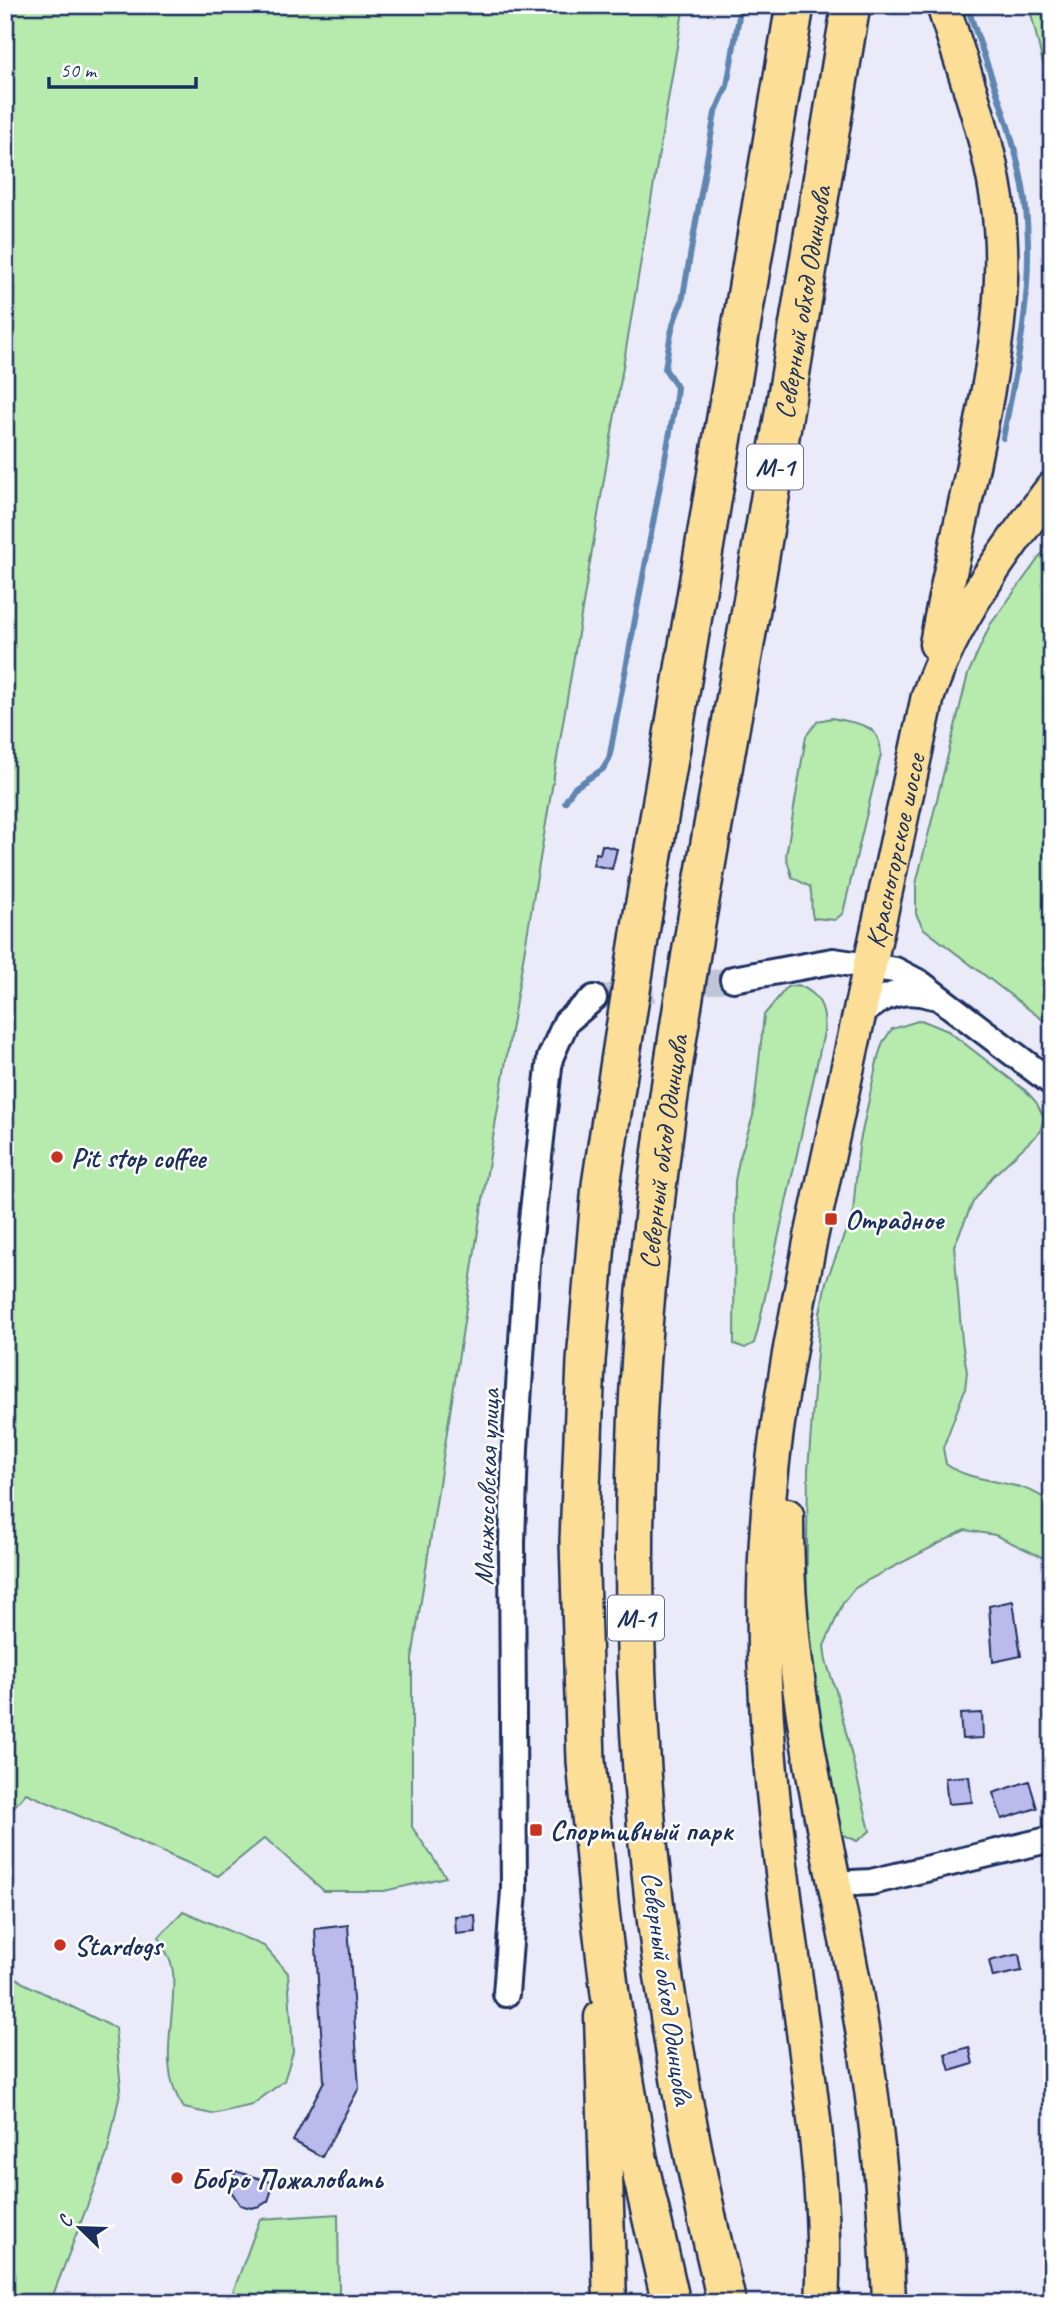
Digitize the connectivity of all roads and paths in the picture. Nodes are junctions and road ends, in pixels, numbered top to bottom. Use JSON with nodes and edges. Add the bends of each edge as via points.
{"nodes":[{"id":1,"x":795,"y":5,"type":"edge"},
{"id":2,"x":851,"y":5,"type":"edge"},
{"id":3,"x":943,"y":5,"type":"edge"},
{"id":4,"x":1052,"y":488,"type":"edge"},
{"id":5,"x":922,"y":724,"type":"junction"},
{"id":6,"x":869,"y":965,"type":"junction"},
{"id":7,"x":733,"y":979,"type":"tunnel mouth"},
{"id":8,"x":594,"y":999,"type":"tunnel mouth"},
{"id":9,"x":949,"y":1004,"type":"junction"},
{"id":10,"x":858,"y":1017,"type":"junction"},
{"id":11,"x":1052,"y":1083,"type":"edge"},
{"id":12,"x":810,"y":1242,"type":"junction"},
{"id":13,"x":1052,"y":1839,"type":"edge"},
{"id":14,"x":833,"y":1884,"type":"junction"},
{"id":15,"x":599,"y":1902,"type":"junction"},
{"id":16,"x":506,"y":1994,"type":"dead end"},
{"id":17,"x":610,"y":2303,"type":"edge"},
{"id":18,"x":671,"y":2303,"type":"edge"},
{"id":19,"x":727,"y":2303,"type":"edge"},
{"id":20,"x":822,"y":2303,"type":"edge"},
{"id":21,"x":889,"y":2303,"type":"edge"}],
"edges":[{"from":1,"to":15,"type":"highway","name":"Северный обход Одинцова","number":"М-1","via":[[642,920],[592,1272],[579,1541],[586,1761]]},
{"from":2,"to":19,"type":"highway","name":"Северный обход Одинцова","number":"М-1","via":[[667,1108],[646,1277],[636,1453],[639,1718],[653,1896],[691,2148]]},
{"from":3,"to":5,"type":"main road","via":[[991,172],[1002,281],[990,387]]},
{"from":4,"to":5,"type":"main road","name":"Красногорское шоссе","via":[[961,618],[937,670]]},
{"from":5,"to":6,"type":"main road","name":"Красногорское шоссе"},
{"from":6,"to":7,"type":"street","via":[[833,961]]},
{"from":6,"to":9,"type":"street","via":[[895,970]]},
{"from":6,"to":10,"type":"main road","name":"Красногорское шоссе"},
{"from":8,"to":16,"type":"street","name":"Манжосовская улица","via":[[566,1022],[550,1058],[527,1264],[512,1543],[514,1891]]},
{"from":9,"to":10,"type":"street","via":[[917,991],[903,992],[874,1002]]},
{"from":9,"to":11,"type":"street"},
{"from":10,"to":12,"type":"main road","name":"Красногорское шоссе"},
{"from":12,"to":14,"type":"main road","via":[[791,1417],[787,1546],[807,1745]]},
{"from":12,"to":20,"type":"main road","via":[[772,1467],[763,1612],[769,1749],[819,2168]]},
{"from":13,"to":14,"type":"street","via":[[871,1882]]},
{"from":14,"to":21,"type":"main road","via":[[872,2092]]},
{"from":15,"to":17,"type":"main road"},
{"from":15,"to":18,"type":"highway","name":"Северный обход Одинцова","number":"М-1","via":[[638,2158]]}]}
